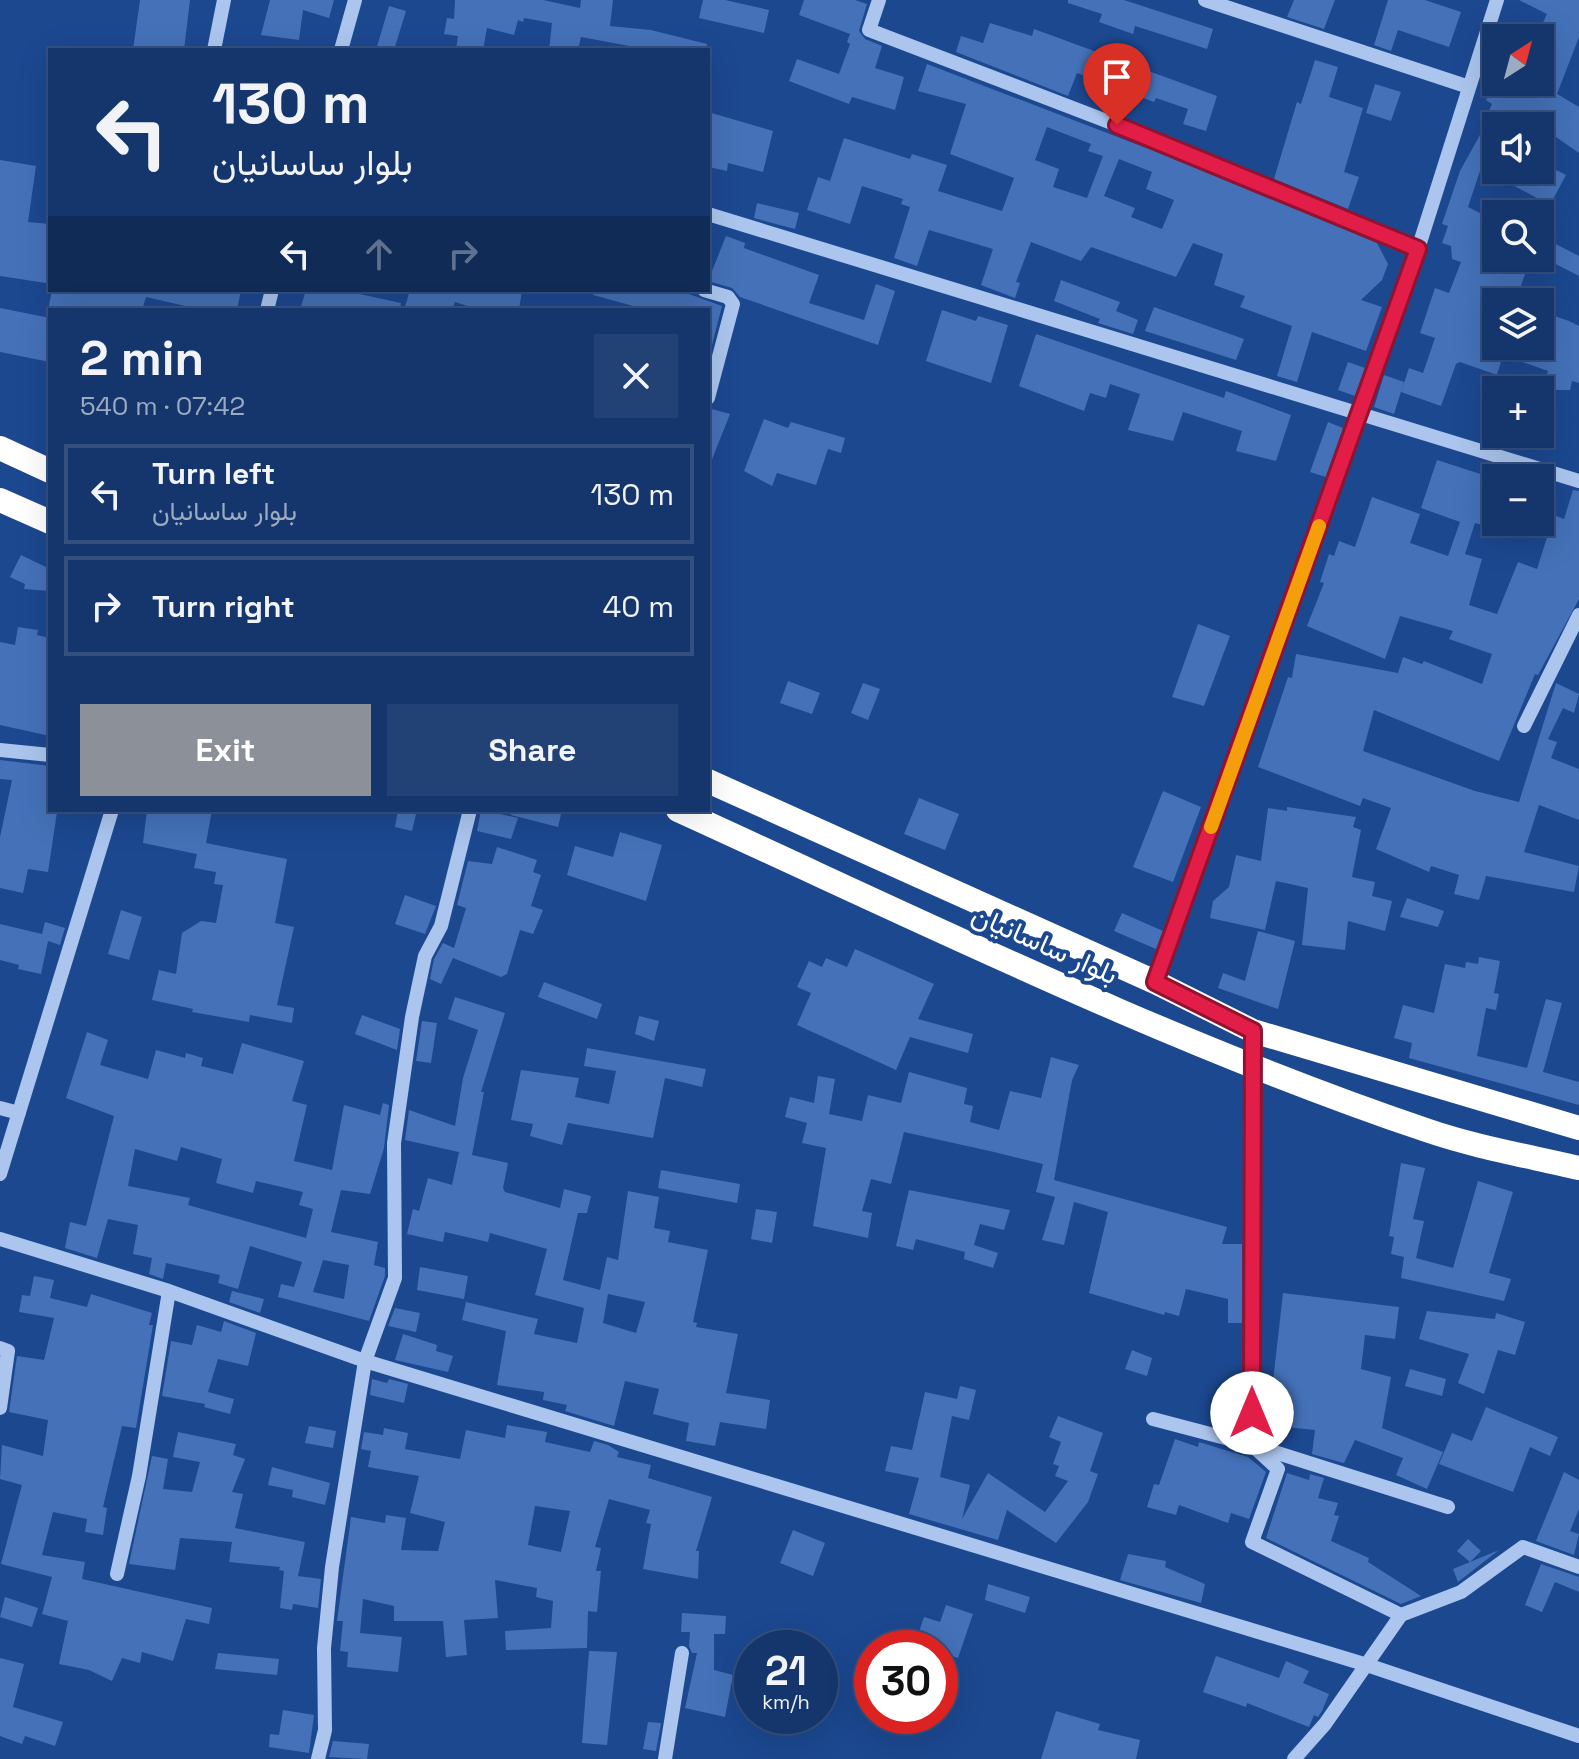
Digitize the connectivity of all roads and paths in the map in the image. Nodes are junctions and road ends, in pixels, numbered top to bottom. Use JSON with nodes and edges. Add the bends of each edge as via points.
{"nodes":[{"id":1,"x":224,"y":0,"type":"edge"},
{"id":2,"x":355,"y":0,"type":"edge"},
{"id":3,"x":879,"y":0,"type":"edge"},
{"id":4,"x":1205,"y":0,"type":"edge"},
{"id":5,"x":1497,"y":0,"type":"edge"},
{"id":6,"x":214,"y":48,"type":"edge"},
{"id":7,"x":342,"y":48,"type":"edge"},
{"id":8,"x":1469,"y":87,"type":"junction"},
{"id":9,"x":710,"y":215,"type":"edge"},
{"id":10,"x":1418,"y":249,"type":"junction"},
{"id":11,"x":710,"y":292,"type":"edge"},
{"id":12,"x":710,"y":390,"type":"edge"},
{"id":13,"x":1360,"y":412,"type":"junction"},
{"id":14,"x":0,"y":448,"type":"edge"},
{"id":15,"x":48,"y":470,"type":"edge"},
{"id":16,"x":1579,"y":481,"type":"edge"},
{"id":17,"x":0,"y":500,"type":"edge"},
{"id":18,"x":48,"y":521,"type":"edge"},
{"id":19,"x":1579,"y":615,"type":"edge"},
{"id":20,"x":1524,"y":726,"type":"dead end"},
{"id":21,"x":0,"y":750,"type":"edge"},
{"id":22,"x":48,"y":755,"type":"edge"},
{"id":23,"x":710,"y":782,"type":"edge"},
{"id":24,"x":111,"y":812,"type":"edge"},
{"id":25,"x":682,"y":812,"type":"edge"},
{"id":26,"x":469,"y":814,"type":"dead end"},
{"id":27,"x":1155,"y":982,"type":"junction"},
{"id":28,"x":1253,"y":1031,"type":"junction"},
{"id":29,"x":1253,"y":1067,"type":"junction"},
{"id":30,"x":0,"y":1108,"type":"edge"},
{"id":31,"x":19,"y":1113,"type":"junction"},
{"id":32,"x":1579,"y":1128,"type":"edge"},
{"id":33,"x":1579,"y":1168,"type":"edge"},
{"id":34,"x":0,"y":1174,"type":"edge"},
{"id":35,"x":0,"y":1239,"type":"edge"},
{"id":36,"x":169,"y":1291,"type":"junction"},
{"id":37,"x":0,"y":1348,"type":"edge"},
{"id":38,"x":365,"y":1361,"type":"junction"},
{"id":39,"x":0,"y":1408,"type":"edge"},
{"id":40,"x":1153,"y":1419,"type":"dead end"},
{"id":41,"x":1252,"y":1445,"type":"junction"},
{"id":42,"x":1448,"y":1507,"type":"dead end"},
{"id":43,"x":1579,"y":1567,"type":"edge"},
{"id":44,"x":117,"y":1574,"type":"dead end"},
{"id":45,"x":1401,"y":1615,"type":"junction"},
{"id":46,"x":682,"y":1653,"type":"dead end"},
{"id":47,"x":1364,"y":1664,"type":"junction"},
{"id":48,"x":1579,"y":1736,"type":"edge"},
{"id":49,"x":318,"y":1759,"type":"edge"},
{"id":50,"x":665,"y":1759,"type":"edge"},
{"id":51,"x":1294,"y":1759,"type":"edge"}],
"edges":[{"from":1,"to":6,"type":"street"},
{"from":2,"to":7,"type":"street"},
{"from":3,"to":10,"type":"street","via":[[869,30]]},
{"from":4,"to":8,"type":"street"},
{"from":5,"to":8,"type":"street"},
{"from":8,"to":10,"type":"street"},
{"from":9,"to":13,"type":"street"},
{"from":10,"to":13,"type":"street"},
{"from":11,"to":12,"type":"street","via":[[733,304]]},
{"from":13,"to":16,"type":"street"},
{"from":13,"to":27,"type":"street"},
{"from":14,"to":15,"type":"highway"},
{"from":17,"to":18,"type":"highway"},
{"from":19,"to":20,"type":"street"},
{"from":21,"to":22,"type":"street"},
{"from":23,"to":27,"type":"highway","name":"بلوار ساسانیان"},
{"from":24,"to":31,"type":"street"},
{"from":25,"to":29,"type":"highway","name":"بلوار ساسانیان"},
{"from":26,"to":38,"type":"street","via":[[412,1017],[394,1143],[395,1278]]},
{"from":27,"to":28,"type":"highway","name":"بلوار ساسانیان"},
{"from":28,"to":29,"type":"street"},
{"from":28,"to":32,"type":"highway","name":"بلوار ساسانیان"},
{"from":29,"to":33,"type":"highway","name":"بلوار ساسانیان","via":[[1429,1131]]},
{"from":29,"to":41,"type":"street"},
{"from":30,"to":31,"type":"street"},
{"from":31,"to":34,"type":"street"},
{"from":35,"to":36,"type":"street"},
{"from":36,"to":38,"type":"street"},
{"from":36,"to":44,"type":"street"},
{"from":37,"to":39,"type":"street","via":[[8,1351]]},
{"from":38,"to":47,"type":"street"},
{"from":38,"to":49,"type":"street","via":[[332,1567],[324,1648],[325,1730]]},
{"from":40,"to":41,"type":"street"},
{"from":41,"to":42,"type":"street"},
{"from":41,"to":45,"type":"street","via":[[1278,1469],[1252,1542]]},
{"from":43,"to":45,"type":"street","via":[[1523,1547],[1461,1592]]},
{"from":45,"to":47,"type":"street"},
{"from":46,"to":50,"type":"street"},
{"from":47,"to":48,"type":"street"},
{"from":47,"to":51,"type":"street","via":[[1325,1724]]}]}
